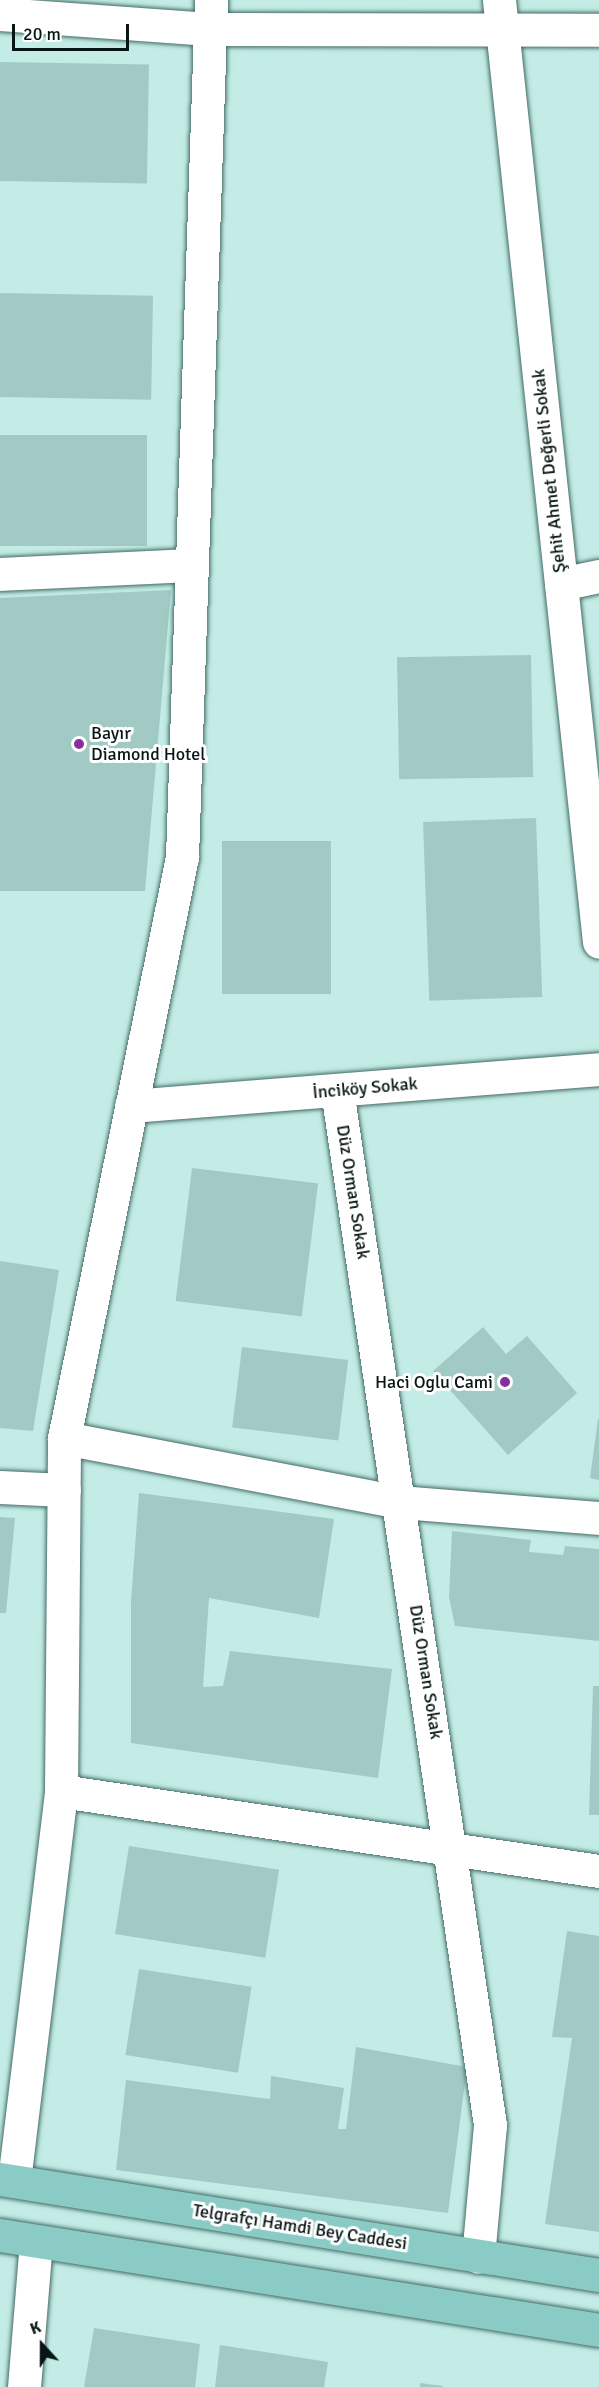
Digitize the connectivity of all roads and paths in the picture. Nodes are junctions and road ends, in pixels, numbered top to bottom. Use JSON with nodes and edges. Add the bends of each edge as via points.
{"nodes":[{"id":1,"x":0,"y":14,"type":"edge"},
{"id":2,"x":210,"y":14,"type":"edge"},
{"id":3,"x":501,"y":15,"type":"edge"},
{"id":4,"x":599,"y":30,"type":"edge"},
{"id":5,"x":191,"y":565,"type":"junction"},
{"id":6,"x":0,"y":574,"type":"edge"},
{"id":7,"x":599,"y":576,"type":"edge"},
{"id":8,"x":561,"y":584,"type":"junction"},
{"id":9,"x":599,"y":942,"type":"edge"},
{"id":10,"x":599,"y":1069,"type":"edge"},
{"id":11,"x":338,"y":1090,"type":"junction"},
{"id":12,"x":131,"y":1106,"type":"junction"},
{"id":13,"x":64,"y":1438,"type":"junction"},
{"id":14,"x":0,"y":1487,"type":"edge"},
{"id":15,"x":64,"y":1490,"type":"junction"},
{"id":16,"x":400,"y":1502,"type":"junction"},
{"id":17,"x":599,"y":1518,"type":"edge"},
{"id":18,"x":61,"y":1791,"type":"junction"},
{"id":19,"x":453,"y":1849,"type":"junction"},
{"id":20,"x":599,"y":1871,"type":"edge"},
{"id":21,"x":7,"y":2180,"type":"edge"},
{"id":22,"x":0,"y":2235,"type":"edge"},
{"id":23,"x":36,"y":2241,"type":"junction"},
{"id":24,"x":478,"y":2256,"type":"junction"},
{"id":25,"x":599,"y":2275,"type":"edge"},
{"id":26,"x":599,"y":2330,"type":"edge"},
{"id":27,"x":24,"y":2387,"type":"edge"}],
"edges":[{"from":1,"to":2,"type":"street"},
{"from":2,"to":3,"type":"street"},
{"from":2,"to":5,"type":"street"},
{"from":3,"to":4,"type":"street"},
{"from":3,"to":8,"type":"street","name":"Şehit Ahmet Değerli Sokak"},
{"from":5,"to":6,"type":"street"},
{"from":5,"to":12,"type":"street","via":[[182,857]]},
{"from":7,"to":8,"type":"street"},
{"from":8,"to":9,"type":"street","name":"Şehit Ahmet Değerli Sokak"},
{"from":10,"to":11,"type":"street","name":"İnciköy Sokak"},
{"from":11,"to":12,"type":"street","name":"İnciköy Sokak"},
{"from":11,"to":16,"type":"street","name":"Düz Orman Sokak"},
{"from":12,"to":13,"type":"street"},
{"from":13,"to":15,"type":"street"},
{"from":13,"to":16,"type":"street"},
{"from":14,"to":15,"type":"street"},
{"from":15,"to":18,"type":"street"},
{"from":16,"to":17,"type":"street"},
{"from":16,"to":19,"type":"street","name":"Düz Orman Sokak"},
{"from":18,"to":19,"type":"street"},
{"from":18,"to":21,"type":"street"},
{"from":19,"to":20,"type":"street"},
{"from":19,"to":24,"type":"street","name":"Düz Orman Sokak","via":[[490,2125]]},
{"from":21,"to":24,"type":"main road","name":"Telgrafçı Hamdi Bey Caddesi"},
{"from":22,"to":23,"type":"main road"},
{"from":23,"to":26,"type":"main road"},
{"from":23,"to":27,"type":"street"},
{"from":24,"to":25,"type":"main road","name":"Telgrafçı Hamdi Bey Caddesi"}]}
